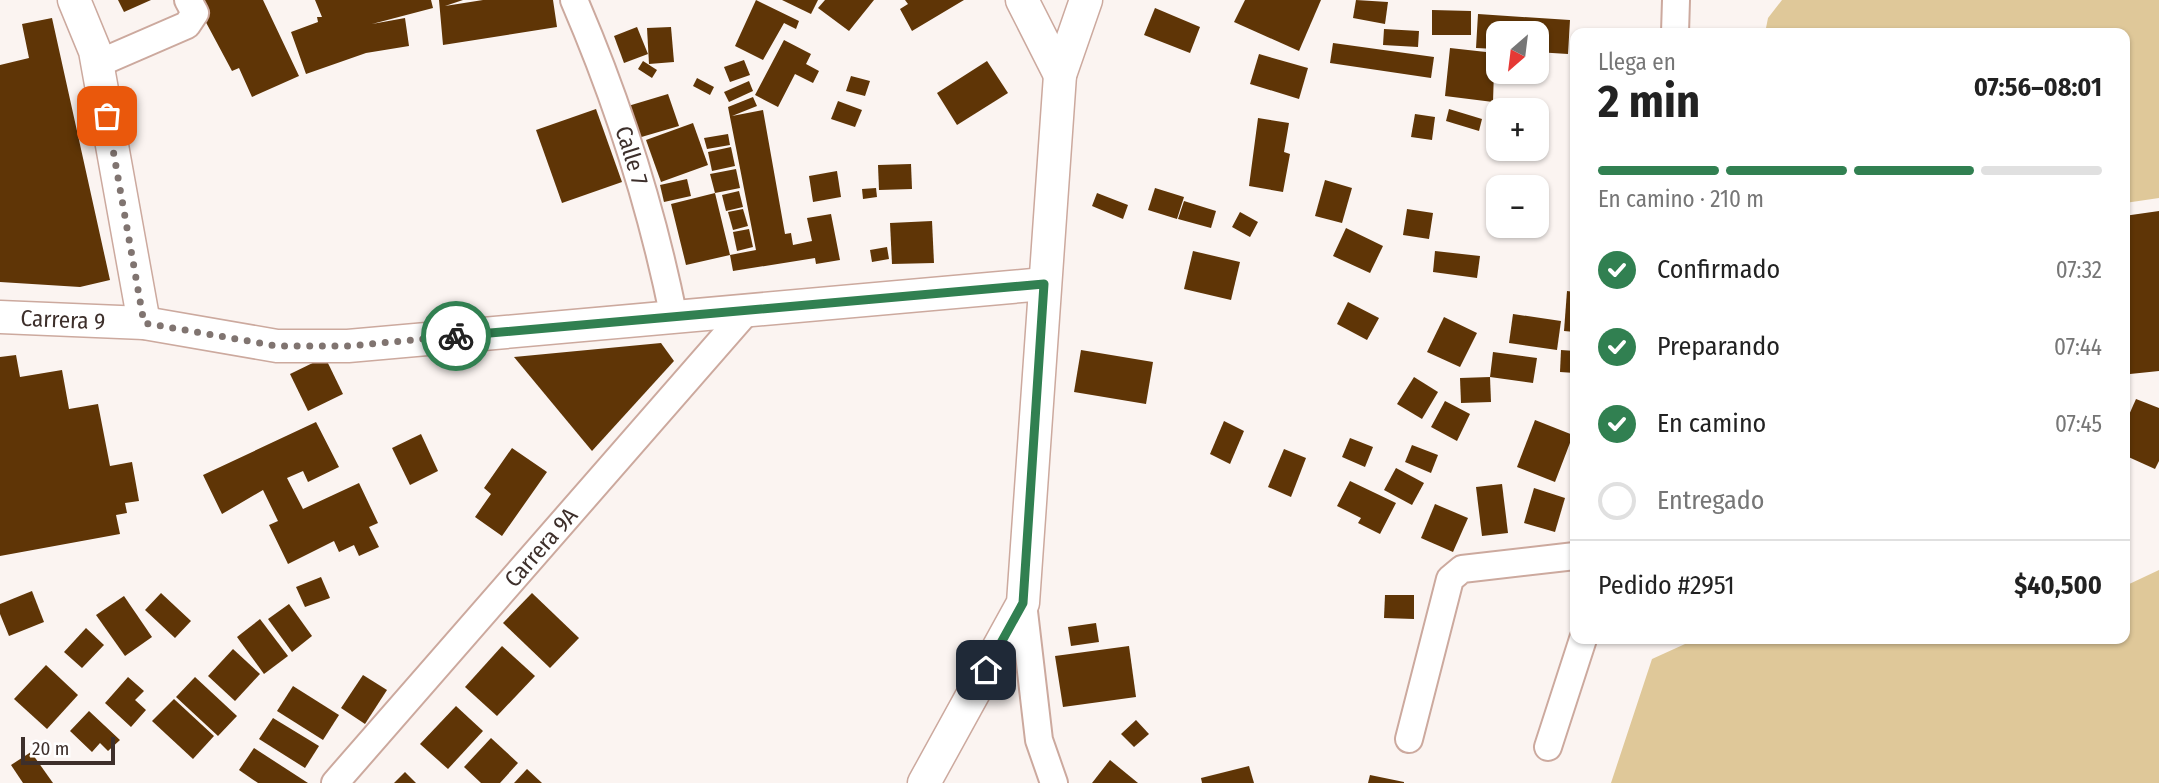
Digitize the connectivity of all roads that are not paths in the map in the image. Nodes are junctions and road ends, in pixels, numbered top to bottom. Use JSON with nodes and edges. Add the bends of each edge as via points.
{"nodes":[{"id":1,"x":74,"y":0,"type":"edge"},
{"id":2,"x":188,"y":0,"type":"edge"},
{"id":3,"x":574,"y":0,"type":"edge"},
{"id":4,"x":1022,"y":0,"type":"edge"},
{"id":5,"x":1086,"y":0,"type":"edge"},
{"id":6,"x":1676,"y":0,"type":"edge"},
{"id":7,"x":1675,"y":28,"type":"edge"},
{"id":8,"x":97,"y":64,"type":"junction"},
{"id":9,"x":1060,"y":75,"type":"junction"},
{"id":10,"x":1044,"y":284,"type":"junction"},
{"id":11,"x":747,"y":311,"type":"junction"},
{"id":12,"x":0,"y":317,"type":"edge"},
{"id":13,"x":674,"y":318,"type":"junction"},
{"id":14,"x":144,"y":323,"type":"junction"},
{"id":15,"x":1570,"y":557,"type":"edge"},
{"id":16,"x":1023,"y":603,"type":"junction"},
{"id":17,"x":1581,"y":644,"type":"edge"},
{"id":18,"x":1409,"y":738,"type":"dead end"},
{"id":19,"x":1548,"y":747,"type":"dead end"},
{"id":20,"x":335,"y":783,"type":"edge"},
{"id":21,"x":924,"y":783,"type":"edge"},
{"id":22,"x":1054,"y":783,"type":"edge"}],
"edges":[{"from":1,"to":8,"type":"street"},
{"from":2,"to":8,"type":"street","via":[[195,13],[187,25]]},
{"from":3,"to":13,"type":"street","name":"Calle 7","via":[[631,151]]},
{"from":4,"to":9,"type":"street"},
{"from":5,"to":9,"type":"street"},
{"from":6,"to":7,"type":"street"},
{"from":8,"to":14,"type":"street"},
{"from":9,"to":10,"type":"street"},
{"from":10,"to":11,"type":"street","name":"Carrera 9"},
{"from":10,"to":16,"type":"street"},
{"from":11,"to":13,"type":"street","name":"Carrera 9"},
{"from":11,"to":20,"type":"street","name":"Carrera 9A"},
{"from":12,"to":14,"type":"street","name":"Carrera 9"},
{"from":13,"to":14,"type":"street","name":"Carrera 9","via":[[336,346],[277,346]]},
{"from":15,"to":18,"type":"street","via":[[1462,569],[1450,579]]},
{"from":16,"to":21,"type":"street"},
{"from":16,"to":22,"type":"street","via":[[1039,740]]},
{"from":17,"to":19,"type":"street"}]}
